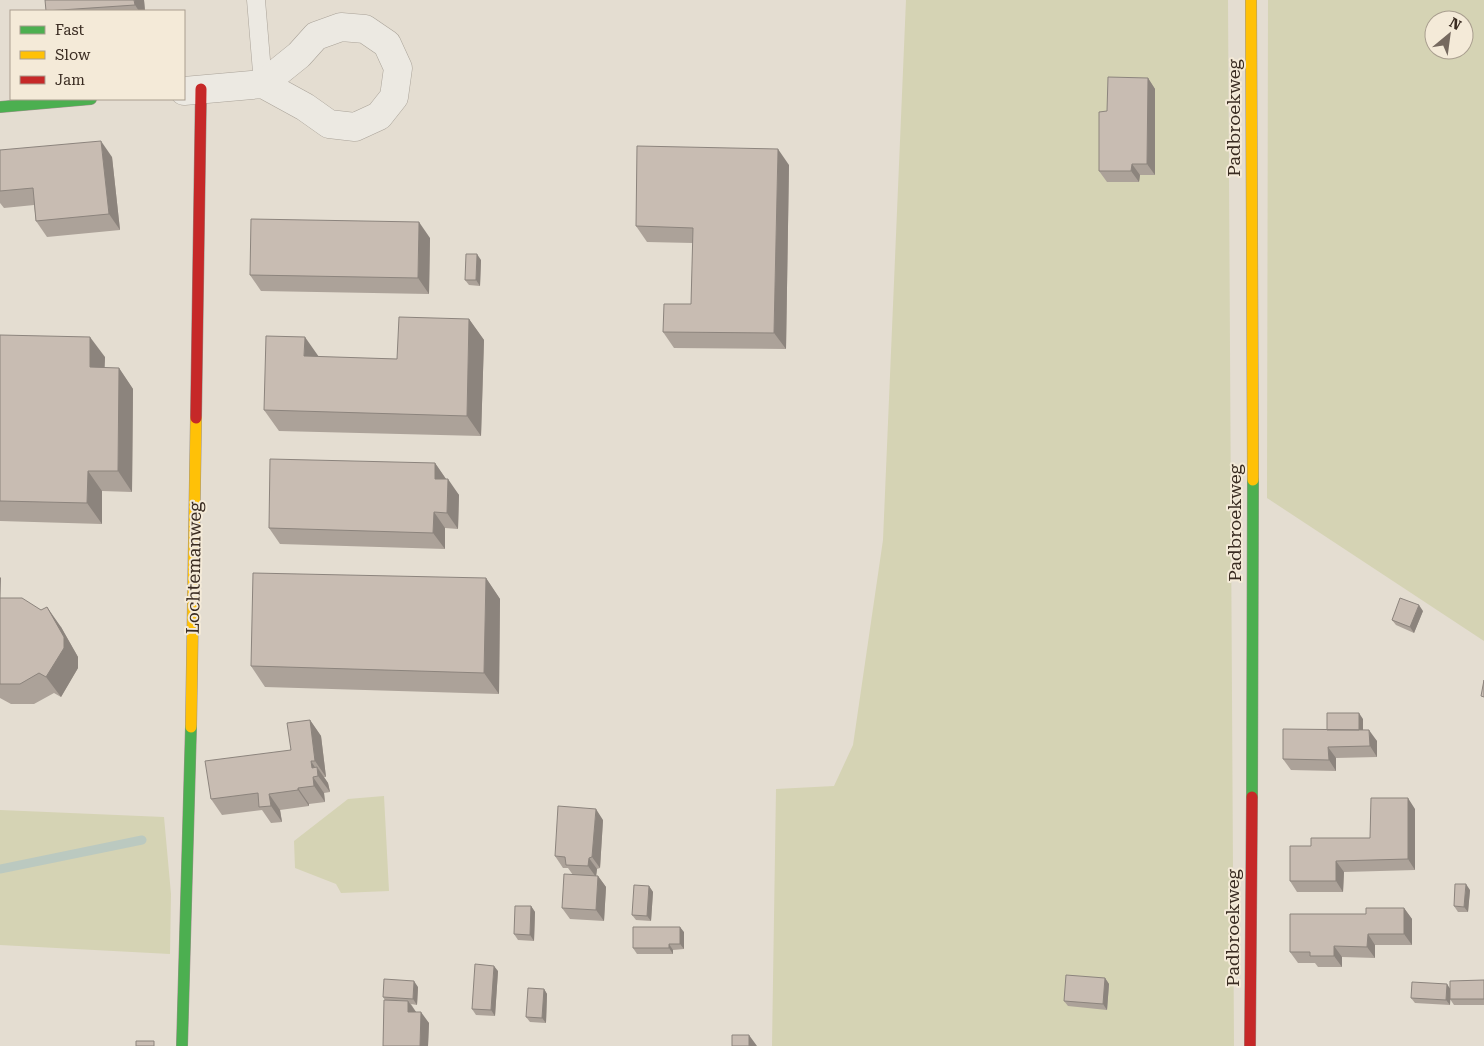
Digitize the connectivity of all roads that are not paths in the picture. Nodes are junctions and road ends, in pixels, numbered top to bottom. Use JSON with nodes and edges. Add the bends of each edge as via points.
{"nodes":[{"id":1,"x":256,"y":0,"type":"edge"},
{"id":2,"x":1251,"y":0,"type":"edge"},
{"id":3,"x":263,"y":84,"type":"junction"},
{"id":4,"x":192,"y":90,"type":"edge"},
{"id":5,"x":80,"y":100,"type":"edge"},
{"id":6,"x":0,"y":107,"type":"edge"},
{"id":7,"x":182,"y":1046,"type":"edge"},
{"id":8,"x":1250,"y":1046,"type":"edge"}],
"edges":[{"from":1,"to":3,"type":"lane"},
{"from":2,"to":8,"type":"street","name":"Padbroekweg","via":[[1253,597]]},
{"from":3,"to":3,"type":"street","via":[[329,124],[355,128],[380,116],[394,97],[398,68],[387,44],[365,29],[341,27],[316,36]]},
{"from":3,"to":4,"type":"street","name":"Lochtemanweg"},
{"from":4,"to":7,"type":"street","name":"Lochtemanweg","via":[[190,798]]},
{"from":5,"to":6,"type":"street"}]}
